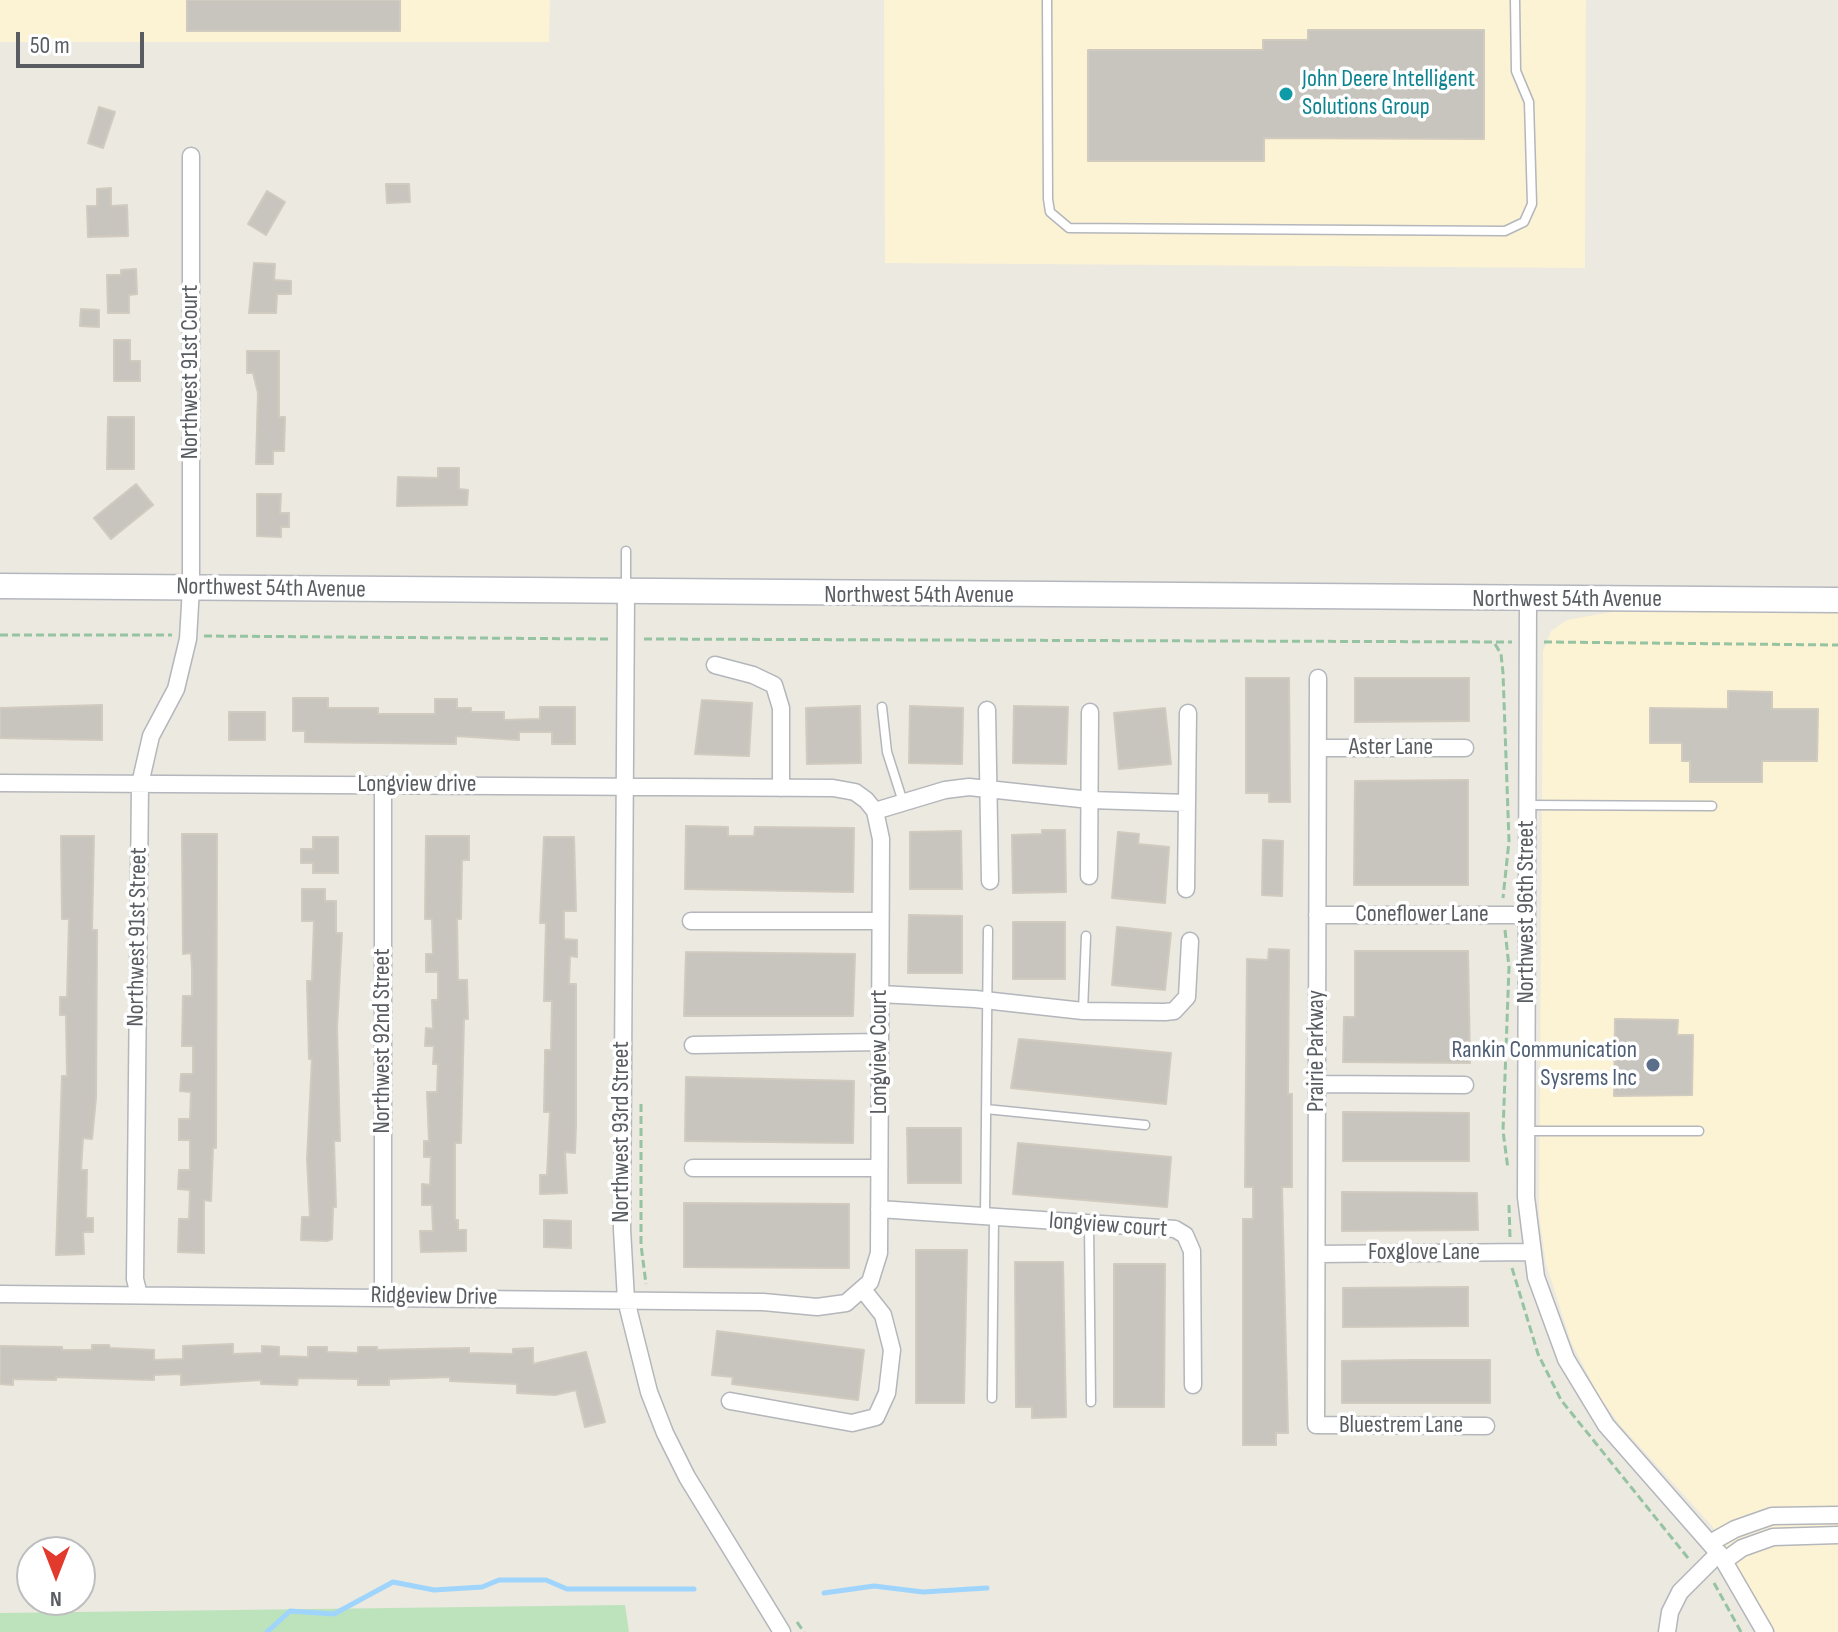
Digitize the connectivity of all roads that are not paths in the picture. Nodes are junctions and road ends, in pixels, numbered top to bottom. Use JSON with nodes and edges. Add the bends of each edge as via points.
{"nodes":[{"id":1,"x":1047,"y":0,"type":"edge"},
{"id":2,"x":1515,"y":0,"type":"edge"},
{"id":3,"x":191,"y":156,"type":"dead end"},
{"id":4,"x":626,"y":551,"type":"dead end"},
{"id":5,"x":0,"y":586,"type":"edge"},
{"id":6,"x":191,"y":588,"type":"junction"},
{"id":7,"x":626,"y":593,"type":"junction"},
{"id":8,"x":1528,"y":600,"type":"junction"},
{"id":9,"x":1838,"y":600,"type":"edge"},
{"id":10,"x":715,"y":665,"type":"dead end"},
{"id":11,"x":1318,"y":678,"type":"dead end"},
{"id":12,"x":882,"y":707,"type":"dead end"},
{"id":13,"x":987,"y":710,"type":"dead end"},
{"id":14,"x":1090,"y":712,"type":"dead end"},
{"id":15,"x":1188,"y":713,"type":"dead end"},
{"id":16,"x":1318,"y":748,"type":"junction"},
{"id":17,"x":1465,"y":748,"type":"dead end"},
{"id":18,"x":0,"y":783,"type":"edge"},
{"id":19,"x":140,"y":784,"type":"junction"},
{"id":20,"x":383,"y":785,"type":"junction"},
{"id":21,"x":624,"y":787,"type":"junction"},
{"id":22,"x":781,"y":788,"type":"junction"},
{"id":23,"x":987,"y":789,"type":"junction"},
{"id":24,"x":1090,"y":800,"type":"junction"},
{"id":25,"x":903,"y":802,"type":"junction"},
{"id":26,"x":1187,"y":803,"type":"junction"},
{"id":27,"x":1527,"y":805,"type":"junction"},
{"id":28,"x":1712,"y":806,"type":"dead end"},
{"id":29,"x":875,"y":811,"type":"junction"},
{"id":30,"x":1089,"y":876,"type":"dead end"},
{"id":31,"x":990,"y":881,"type":"dead end"},
{"id":32,"x":1186,"y":889,"type":"dead end"},
{"id":33,"x":1317,"y":915,"type":"junction"},
{"id":34,"x":1527,"y":915,"type":"junction"},
{"id":35,"x":691,"y":921,"type":"dead end"},
{"id":36,"x":880,"y":921,"type":"junction"},
{"id":37,"x":988,"y":930,"type":"dead end"},
{"id":38,"x":1086,"y":936,"type":"dead end"},
{"id":39,"x":1190,"y":941,"type":"dead end"},
{"id":40,"x":880,"y":994,"type":"junction"},
{"id":41,"x":986,"y":1000,"type":"junction"},
{"id":42,"x":1083,"y":1011,"type":"junction"},
{"id":43,"x":880,"y":1042,"type":"junction"},
{"id":44,"x":693,"y":1045,"type":"dead end"},
{"id":45,"x":1317,"y":1084,"type":"junction"},
{"id":46,"x":1465,"y":1085,"type":"dead end"},
{"id":47,"x":986,"y":1109,"type":"junction"},
{"id":48,"x":1145,"y":1125,"type":"dead end"},
{"id":49,"x":1526,"y":1131,"type":"junction"},
{"id":50,"x":1699,"y":1131,"type":"dead end"},
{"id":51,"x":693,"y":1168,"type":"dead end"},
{"id":52,"x":879,"y":1168,"type":"junction"},
{"id":53,"x":879,"y":1209,"type":"junction"},
{"id":54,"x":990,"y":1216,"type":"junction"},
{"id":55,"x":1089,"y":1226,"type":"junction"},
{"id":56,"x":1532,"y":1252,"type":"junction"},
{"id":57,"x":1317,"y":1254,"type":"junction"},
{"id":58,"x":864,"y":1291,"type":"junction"},
{"id":59,"x":0,"y":1294,"type":"edge"},
{"id":60,"x":139,"y":1295,"type":"junction"},
{"id":61,"x":383,"y":1296,"type":"junction"},
{"id":62,"x":626,"y":1300,"type":"junction"},
{"id":63,"x":1193,"y":1385,"type":"dead end"},
{"id":64,"x":992,"y":1398,"type":"dead end"},
{"id":65,"x":730,"y":1401,"type":"dead end"},
{"id":66,"x":1091,"y":1402,"type":"dead end"},
{"id":67,"x":1316,"y":1425,"type":"joint"},
{"id":68,"x":1486,"y":1426,"type":"dead end"},
{"id":69,"x":1838,"y":1515,"type":"edge"},
{"id":70,"x":1838,"y":1535,"type":"edge"},
{"id":71,"x":1718,"y":1552,"type":"junction"},
{"id":72,"x":782,"y":1632,"type":"edge"},
{"id":73,"x":1667,"y":1632,"type":"edge"},
{"id":74,"x":1765,"y":1632,"type":"edge"}],
"edges":[{"from":1,"to":2,"type":"lane","via":[[1048,199],[1058,222],[1069,228],[1505,231],[1524,222],[1532,204],[1529,102],[1516,71]]},
{"from":3,"to":6,"type":"street","name":"Northwest 91st Court"},
{"from":4,"to":7,"type":"lane"},
{"from":5,"to":6,"type":"street","name":"Northwest 54th Avenue"},
{"from":6,"to":7,"type":"street","name":"Northwest 54th Avenue"},
{"from":6,"to":19,"type":"street","name":"Northwest 91st Street","via":[[184,665],[151,736]]},
{"from":7,"to":8,"type":"street","name":"Northwest 54th Avenue"},
{"from":7,"to":21,"type":"street","name":"Northwest 93rd Street"},
{"from":8,"to":9,"type":"street","name":"Northwest 54th Avenue"},
{"from":8,"to":27,"type":"street","name":"Northwest 96th Street"},
{"from":10,"to":22,"type":"street","via":[[774,685],[781,708]]},
{"from":11,"to":16,"type":"street","name":"Prairie Parkway"},
{"from":12,"to":25,"type":"lane","via":[[887,752]]},
{"from":13,"to":23,"type":"street"},
{"from":14,"to":24,"type":"street"},
{"from":15,"to":26,"type":"street"},
{"from":16,"to":17,"type":"street","name":"Aster Lane"},
{"from":16,"to":33,"type":"street","name":"Prairie Parkway"},
{"from":18,"to":19,"type":"street","name":"Longview drive"},
{"from":19,"to":20,"type":"street","name":"Longview drive"},
{"from":19,"to":60,"type":"street","name":"Northwest 91st Street","via":[[135,1279]]},
{"from":20,"to":21,"type":"street","name":"Longview drive"},
{"from":20,"to":61,"type":"street","name":"Northwest 92nd Street"},
{"from":21,"to":22,"type":"street","name":"Longview drive"},
{"from":21,"to":62,"type":"street","name":"Northwest 93rd Street"},
{"from":22,"to":29,"type":"street","name":"Longview drive","via":[[855,792]]},
{"from":23,"to":24,"type":"street"},
{"from":23,"to":25,"type":"street","via":[[945,790]]},
{"from":23,"to":31,"type":"street"},
{"from":24,"to":26,"type":"street"},
{"from":24,"to":30,"type":"street"},
{"from":25,"to":29,"type":"street"},
{"from":26,"to":32,"type":"street"},
{"from":27,"to":28,"type":"lane"},
{"from":27,"to":34,"type":"street","name":"Northwest 96th Street"},
{"from":29,"to":36,"type":"street","name":"Longview Court","via":[[880,825]]},
{"from":33,"to":34,"type":"street","name":"Coneflower Lane"},
{"from":33,"to":45,"type":"street","name":"Prairie Parkway"},
{"from":34,"to":49,"type":"street","name":"Northwest 96th Street"},
{"from":35,"to":36,"type":"street"},
{"from":36,"to":40,"type":"street","name":"Longview Court"},
{"from":37,"to":41,"type":"lane"},
{"from":38,"to":42,"type":"lane"},
{"from":39,"to":42,"type":"street","name":"longview court","via":[[1187,997],[1174,1011]]},
{"from":40,"to":41,"type":"street","name":"longview court"},
{"from":40,"to":43,"type":"street","name":"Longview Court"},
{"from":41,"to":42,"type":"street","name":"longview court"},
{"from":41,"to":47,"type":"lane"},
{"from":43,"to":44,"type":"street","name":"longview court"},
{"from":43,"to":52,"type":"street","name":"Longview Court"},
{"from":45,"to":46,"type":"street"},
{"from":45,"to":57,"type":"street","name":"Prairie Parkway"},
{"from":47,"to":48,"type":"lane"},
{"from":47,"to":54,"type":"lane"},
{"from":49,"to":50,"type":"lane"},
{"from":49,"to":56,"type":"street","name":"Northwest 96th Street"},
{"from":51,"to":52,"type":"street"},
{"from":52,"to":53,"type":"street","name":"Longview Court"},
{"from":53,"to":54,"type":"street","name":"longview court"},
{"from":53,"to":58,"type":"street","name":"Longview Court","via":[[877,1268]]},
{"from":54,"to":55,"type":"street","name":"longview court"},
{"from":54,"to":64,"type":"lane"},
{"from":55,"to":63,"type":"street","name":"longview court","via":[[1165,1228],[1185,1235],[1192,1251]]},
{"from":55,"to":66,"type":"lane"},
{"from":56,"to":57,"type":"street","name":"Foxglove Lane"},
{"from":56,"to":71,"type":"street","name":"Northwest 96th Street","via":[[1566,1359],[1606,1425]]},
{"from":57,"to":67,"type":"street","name":"Prairie Parkway"},
{"from":58,"to":62,"type":"street","name":"Ridgeview Drive","via":[[832,1307]]},
{"from":58,"to":65,"type":"street","via":[[883,1315],[892,1350],[887,1393],[876,1417],[852,1423]]},
{"from":59,"to":60,"type":"street","name":"Ridgeview Drive"},
{"from":60,"to":61,"type":"street","name":"Ridgeview Drive"},
{"from":61,"to":62,"type":"street","name":"Ridgeview Drive"},
{"from":62,"to":72,"type":"street","name":"Northwest 93rd Street","via":[[665,1433]]},
{"from":67,"to":68,"type":"street","name":"Bluestrem Lane"},
{"from":69,"to":71,"type":"street","via":[[1772,1516],[1735,1529]]},
{"from":70,"to":71,"type":"street","via":[[1773,1537]]},
{"from":71,"to":73,"type":"street","via":[[1680,1592]]},
{"from":71,"to":74,"type":"street","name":"Northwest 96th Street"}]}
